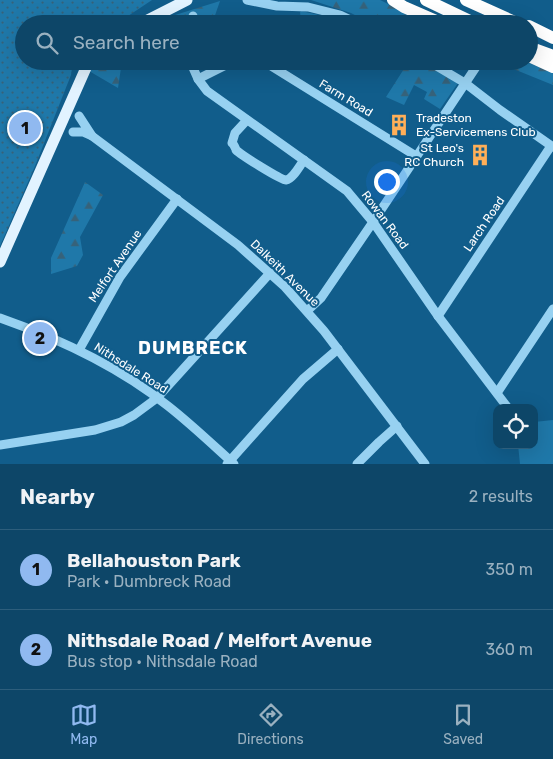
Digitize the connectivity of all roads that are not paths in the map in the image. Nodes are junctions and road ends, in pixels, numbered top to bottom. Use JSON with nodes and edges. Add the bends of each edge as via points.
{"nodes":[{"id":1,"x":167,"y":0,"type":"edge"},
{"id":2,"x":187,"y":0,"type":"edge"},
{"id":3,"x":247,"y":0,"type":"edge"},
{"id":4,"x":393,"y":0,"type":"edge"},
{"id":5,"x":424,"y":0,"type":"edge"},
{"id":6,"x":466,"y":0,"type":"edge"},
{"id":7,"x":482,"y":0,"type":"edge"},
{"id":8,"x":151,"y":15,"type":"edge"},
{"id":9,"x":157,"y":15,"type":"edge"},
{"id":10,"x":340,"y":15,"type":"edge"},
{"id":11,"x":424,"y":15,"type":"edge"},
{"id":12,"x":442,"y":15,"type":"edge"},
{"id":13,"x":456,"y":15,"type":"edge"},
{"id":14,"x":499,"y":15,"type":"edge"},
{"id":15,"x":510,"y":15,"type":"edge"},
{"id":16,"x":538,"y":31,"type":"edge"},
{"id":17,"x":553,"y":38,"type":"edge"},
{"id":18,"x":538,"y":50,"type":"edge"},
{"id":19,"x":553,"y":56,"type":"edge"},
{"id":20,"x":538,"y":60,"type":"edge"},
{"id":21,"x":553,"y":67,"type":"edge"},
{"id":22,"x":85,"y":70,"type":"edge"},
{"id":23,"x":194,"y":70,"type":"edge"},
{"id":24,"x":216,"y":70,"type":"edge"},
{"id":25,"x":277,"y":70,"type":"edge"},
{"id":26,"x":444,"y":70,"type":"edge"},
{"id":27,"x":474,"y":70,"type":"edge"},
{"id":28,"x":198,"y":79,"type":"junction"},
{"id":29,"x":465,"y":82,"type":"junction"},
{"id":30,"x":79,"y":116,"type":"dead end"},
{"id":31,"x":247,"y":120,"type":"junction"},
{"id":32,"x":73,"y":132,"type":"dead end"},
{"id":33,"x":92,"y":136,"type":"junction"},
{"id":34,"x":552,"y":147,"type":"edge"},
{"id":35,"x":416,"y":156,"type":"junction"},
{"id":36,"x":304,"y":160,"type":"junction"},
{"id":37,"x":177,"y":199,"type":"junction"},
{"id":38,"x":374,"y":222,"type":"junction"},
{"id":39,"x":0,"y":262,"type":"edge"},
{"id":40,"x":270,"y":273,"type":"junction"},
{"id":41,"x":553,"y":309,"type":"edge"},
{"id":42,"x":307,"y":310,"type":"junction"},
{"id":43,"x":438,"y":316,"type":"junction"},
{"id":44,"x":0,"y":318,"type":"edge"},
{"id":45,"x":338,"y":349,"type":"junction"},
{"id":46,"x":79,"y":350,"type":"junction"},
{"id":47,"x":498,"y":394,"type":"junction"},
{"id":48,"x":157,"y":398,"type":"junction"},
{"id":49,"x":505,"y":404,"type":"edge"},
{"id":50,"x":397,"y":426,"type":"junction"},
{"id":51,"x":0,"y":445,"type":"edge"},
{"id":52,"x":230,"y":463,"type":"edge"},
{"id":53,"x":357,"y":464,"type":"edge"},
{"id":54,"x":425,"y":464,"type":"edge"}],
"edges":[{"from":1,"to":8,"type":"main road"},
{"from":2,"to":9,"type":"main road"},
{"from":3,"to":10,"type":"street","via":[[277,6],[308,7]]},
{"from":4,"to":11,"type":"highway"},
{"from":5,"to":12,"type":"highway"},
{"from":5,"to":13,"type":"highway"},
{"from":6,"to":14,"type":"highway"},
{"from":7,"to":15,"type":"highway"},
{"from":16,"to":17,"type":"highway"},
{"from":18,"to":19,"type":"highway"},
{"from":20,"to":21,"type":"highway"},
{"from":22,"to":39,"type":"main road"},
{"from":23,"to":28,"type":"street","name":"Rowan Road"},
{"from":24,"to":28,"type":"street"},
{"from":25,"to":35,"type":"street","name":"Farm Road"},
{"from":26,"to":29,"type":"street"},
{"from":27,"to":29,"type":"street"},
{"from":28,"to":31,"type":"street","name":"Rowan Road","via":[[207,91]]},
{"from":29,"to":34,"type":"street"},
{"from":29,"to":35,"type":"street"},
{"from":30,"to":33,"type":"street","name":"Dalkeith Avenue"},
{"from":31,"to":36,"type":"street","name":"Rowan Road"},
{"from":31,"to":36,"type":"street","via":[[232,143],[251,161],[285,180]]},
{"from":32,"to":33,"type":"street","name":"Dalkeith Avenue"},
{"from":33,"to":37,"type":"street","name":"Dalkeith Avenue"},
{"from":34,"to":43,"type":"street","name":"Larch Road"},
{"from":35,"to":38,"type":"street"},
{"from":36,"to":38,"type":"street","name":"Rowan Road","via":[[347,191]]},
{"from":37,"to":40,"type":"street","name":"Dalkeith Avenue"},
{"from":37,"to":46,"type":"street","name":"Melfort Avenue","via":[[120,277]]},
{"from":38,"to":42,"type":"street","via":[[321,298]]},
{"from":38,"to":43,"type":"street","name":"Rowan Road"},
{"from":40,"to":42,"type":"street","name":"Dalkeith Avenue"},
{"from":40,"to":48,"type":"street"},
{"from":41,"to":47,"type":"street"},
{"from":42,"to":45,"type":"street","name":"Dalkeith Avenue"},
{"from":43,"to":47,"type":"street","name":"Rowan Road"},
{"from":44,"to":46,"type":"street","name":"Nithsdale Road"},
{"from":45,"to":50,"type":"street","name":"Dalkeith Avenue"},
{"from":45,"to":52,"type":"street","via":[[303,379]]},
{"from":46,"to":48,"type":"street","name":"Nithsdale Road"},
{"from":47,"to":49,"type":"street","name":"Rowan Road"},
{"from":48,"to":51,"type":"street","via":[[134,415],[106,428]]},
{"from":48,"to":52,"type":"street","name":"Nithsdale Road"},
{"from":50,"to":53,"type":"street"},
{"from":50,"to":54,"type":"street","name":"Dalkeith Avenue"}]}
